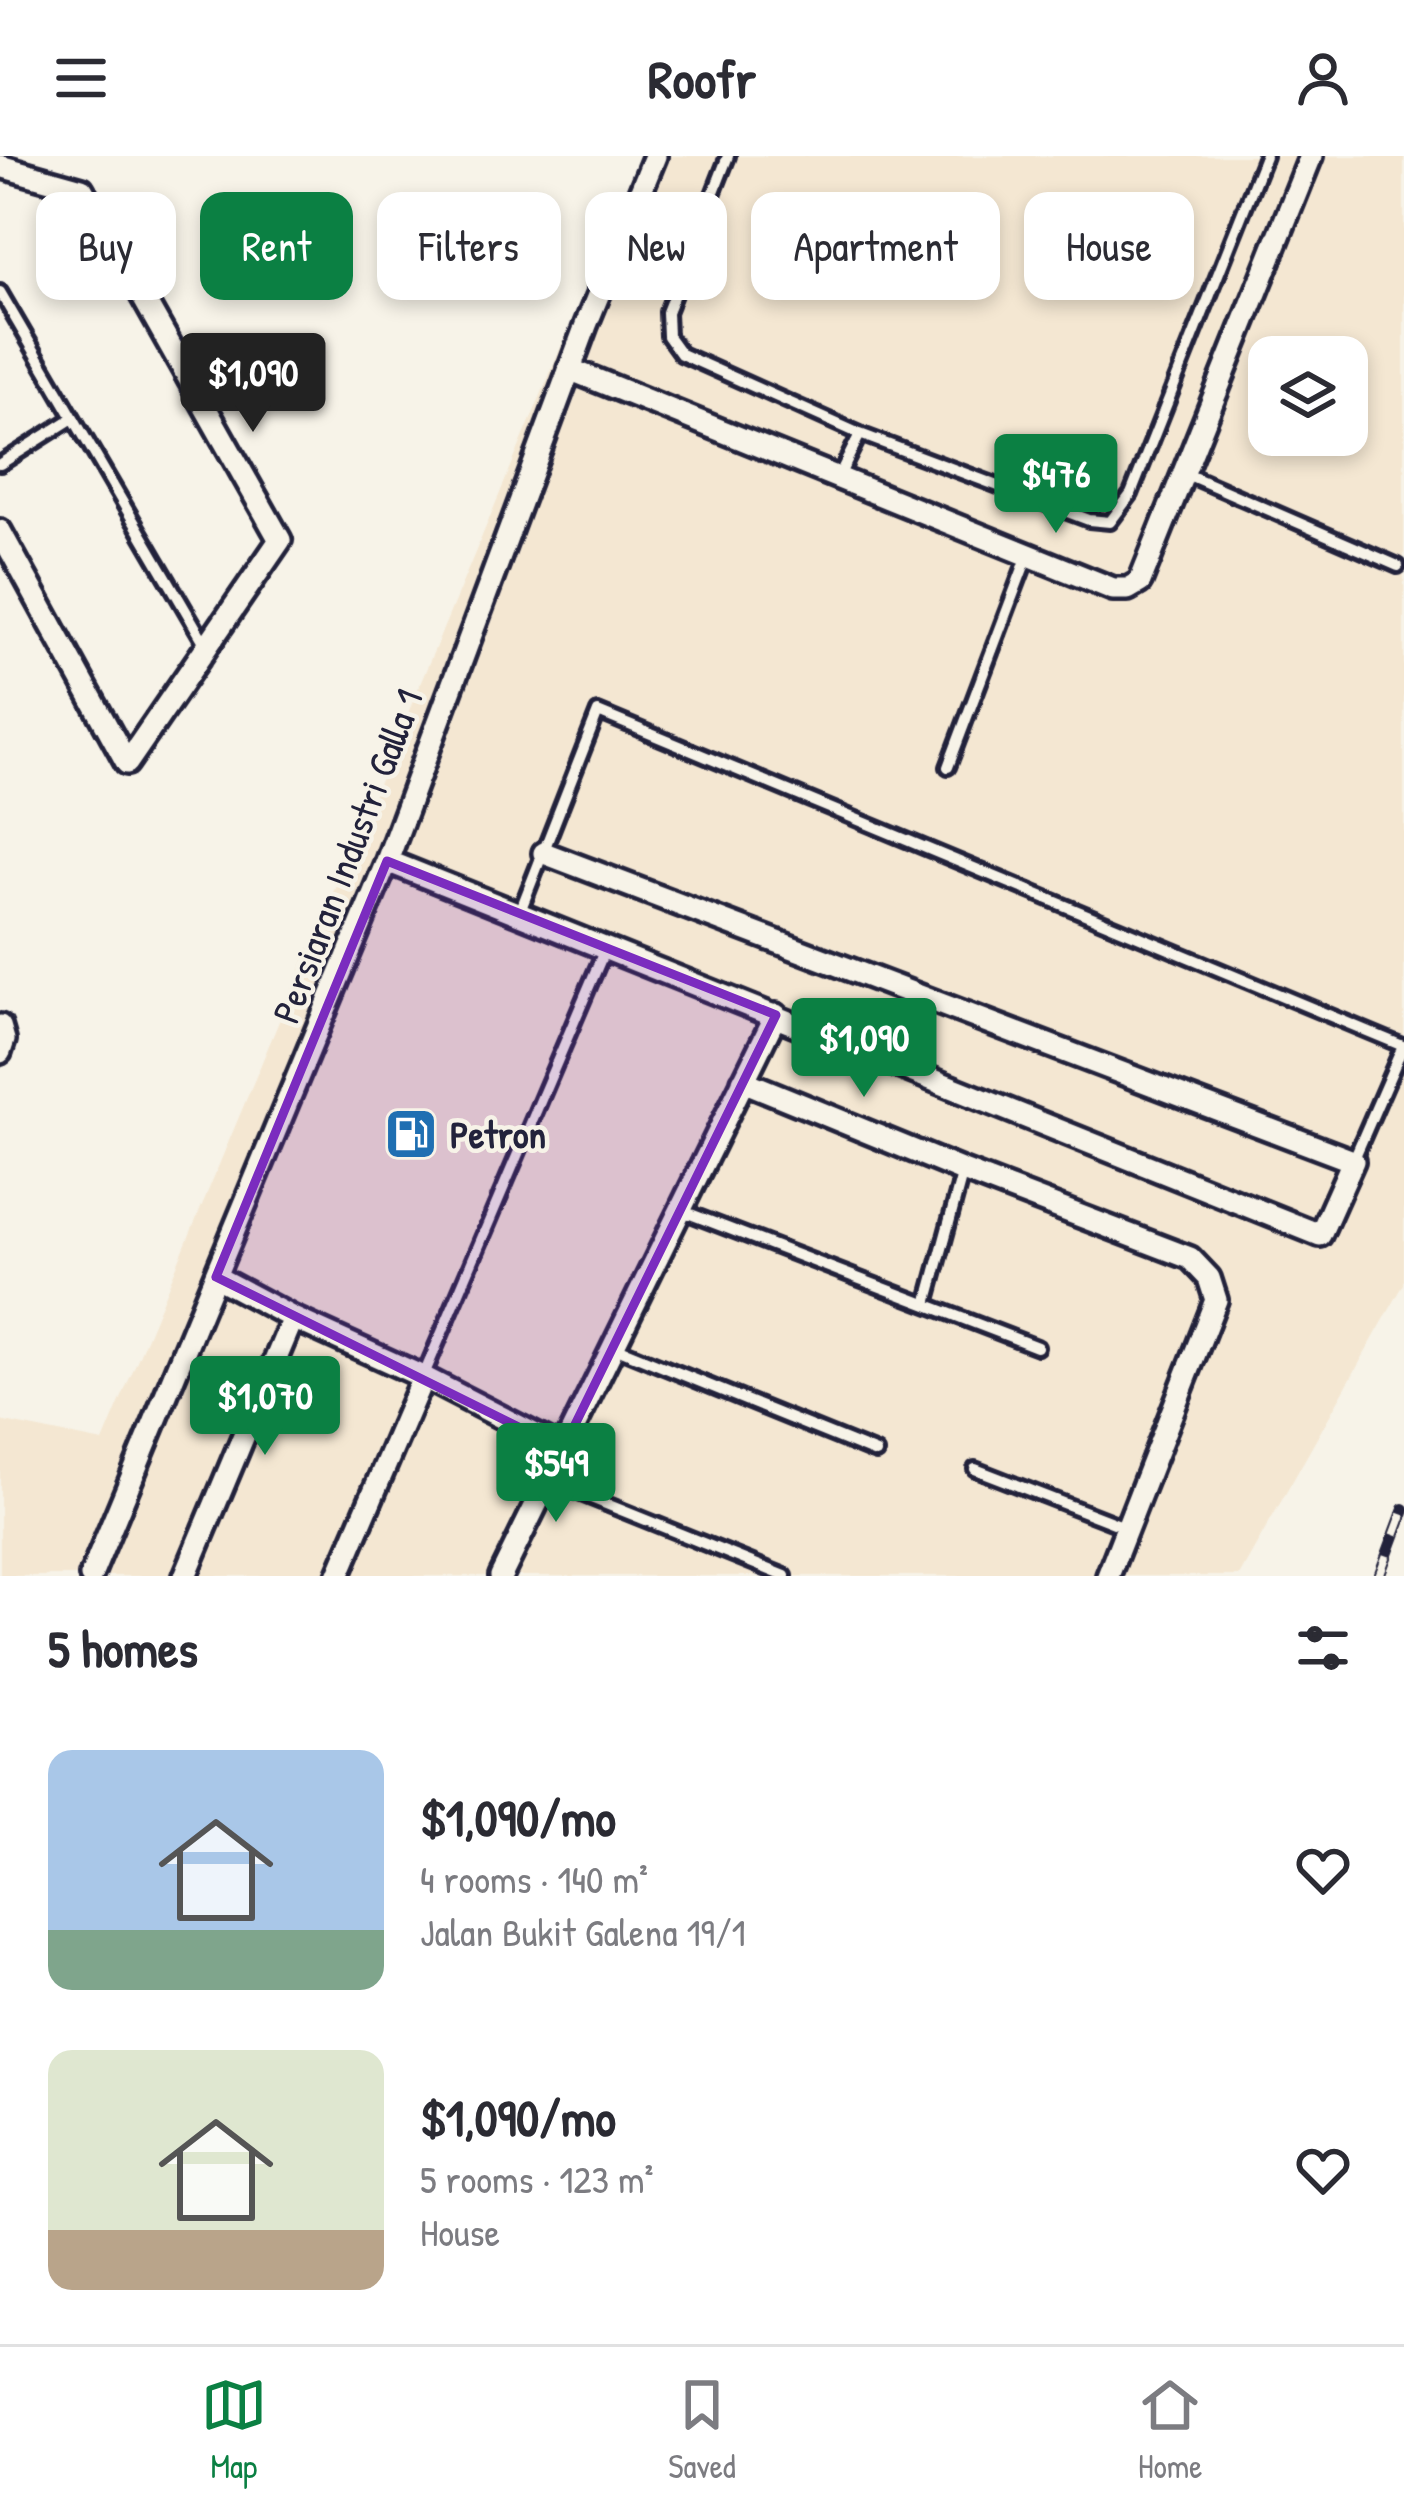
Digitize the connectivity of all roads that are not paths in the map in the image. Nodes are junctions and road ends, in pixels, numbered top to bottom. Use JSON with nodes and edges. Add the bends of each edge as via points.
{"nodes":[{"id":1,"x":655,"y":156,"type":"edge"},
{"id":2,"x":728,"y":156,"type":"edge"},
{"id":3,"x":1265,"y":156,"type":"edge"},
{"id":4,"x":1311,"y":156,"type":"edge"},
{"id":5,"x":0,"y":166,"type":"edge"},
{"id":6,"x":0,"y":292,"type":"edge"},
{"id":7,"x":569,"y":369,"type":"junction"},
{"id":8,"x":73,"y":418,"type":"junction"},
{"id":9,"x":860,"y":434,"type":"junction"},
{"id":10,"x":0,"y":464,"type":"edge"},
{"id":11,"x":1184,"y":473,"type":"junction"},
{"id":12,"x":838,"y":478,"type":"junction"},
{"id":13,"x":0,"y":531,"type":"edge"},
{"id":14,"x":1028,"y":555,"type":"junction"},
{"id":15,"x":1398,"y":566,"type":"dead end"},
{"id":16,"x":207,"y":647,"type":"junction"},
{"id":17,"x":949,"y":767,"type":"dead end"},
{"id":18,"x":544,"y":854,"type":"junction"},
{"id":19,"x":387,"y":861,"type":"junction"},
{"id":20,"x":519,"y":914,"type":"junction"},
{"id":21,"x":605,"y":948,"type":"junction"},
{"id":22,"x":776,"y":1015,"type":"junction"},
{"id":23,"x":1,"y":1027,"type":"edge"},
{"id":24,"x":0,"y":1052,"type":"edge"},
{"id":25,"x":743,"y":1081,"type":"junction"},
{"id":26,"x":1352,"y":1162,"type":"junction"},
{"id":27,"x":963,"y":1171,"type":"junction"},
{"id":28,"x":680,"y":1210,"type":"junction"},
{"id":29,"x":217,"y":1277,"type":"junction"},
{"id":30,"x":927,"y":1304,"type":"junction"},
{"id":31,"x":293,"y":1318,"type":"junction"},
{"id":32,"x":612,"y":1346,"type":"junction"},
{"id":33,"x":1037,"y":1347,"type":"dead end"},
{"id":34,"x":423,"y":1377,"type":"junction"},
{"id":35,"x":563,"y":1450,"type":"junction"},
{"id":36,"x":876,"y":1454,"type":"dead end"},
{"id":37,"x":975,"y":1469,"type":"dead end"},
{"id":38,"x":546,"y":1480,"type":"junction"},
{"id":39,"x":1127,"y":1528,"type":"junction"},
{"id":40,"x":91,"y":1576,"type":"edge"},
{"id":41,"x":185,"y":1576,"type":"edge"},
{"id":42,"x":338,"y":1576,"type":"edge"},
{"id":43,"x":501,"y":1576,"type":"edge"},
{"id":44,"x":785,"y":1576,"type":"edge"},
{"id":45,"x":1108,"y":1576,"type":"edge"}],
"edges":[{"from":1,"to":7,"type":"street","name":"Persiaran Industri Galla 1"},
{"from":2,"to":9,"type":"lane","via":[[667,312],[668,336],[681,353]]},
{"from":3,"to":9,"type":"lane","via":[[1131,494],[1111,522]]},
{"from":4,"to":11,"type":"street"},
{"from":5,"to":16,"type":"street","via":[[82,189],[280,540]]},
{"from":6,"to":8,"type":"lane"},
{"from":7,"to":12,"type":"street"},
{"from":7,"to":19,"type":"street","name":"Persiaran Industri Galla 1"},
{"from":8,"to":10,"type":"lane"},
{"from":8,"to":16,"type":"lane"},
{"from":9,"to":12,"type":"lane"},
{"from":11,"to":14,"type":"street","via":[[1140,582],[1128,589]]},
{"from":11,"to":15,"type":"lane"},
{"from":12,"to":14,"type":"street"},
{"from":13,"to":16,"type":"street","via":[[127,763]]},
{"from":14,"to":17,"type":"lane"},
{"from":18,"to":20,"type":"lane"},
{"from":18,"to":26,"type":"street"},
{"from":18,"to":26,"type":"lane","via":[[598,712],[1403,1046]]},
{"from":19,"to":20,"type":"street"},
{"from":19,"to":29,"type":"street","name":"Persiaran Industri Galla 1"},
{"from":20,"to":21,"type":"street"},
{"from":21,"to":22,"type":"street"},
{"from":21,"to":34,"type":"lane"},
{"from":22,"to":25,"type":"street"},
{"from":22,"to":26,"type":"street","via":[[1320,1234]]},
{"from":23,"to":24,"type":"street"},
{"from":25,"to":27,"type":"street"},
{"from":25,"to":28,"type":"street"},
{"from":27,"to":30,"type":"lane"},
{"from":27,"to":39,"type":"street","via":[[1190,1258],[1209,1278],[1216,1300]]},
{"from":28,"to":30,"type":"lane"},
{"from":28,"to":32,"type":"street"},
{"from":29,"to":31,"type":"street"},
{"from":29,"to":40,"type":"street","name":"Persiaran Industri Galla 1"},
{"from":30,"to":33,"type":"lane"},
{"from":31,"to":34,"type":"street"},
{"from":31,"to":41,"type":"street"},
{"from":32,"to":35,"type":"street"},
{"from":32,"to":36,"type":"lane"},
{"from":34,"to":35,"type":"street"},
{"from":34,"to":42,"type":"street"},
{"from":35,"to":38,"type":"street"},
{"from":37,"to":39,"type":"lane"},
{"from":38,"to":43,"type":"street"},
{"from":38,"to":44,"type":"lane"},
{"from":39,"to":45,"type":"street"}]}
